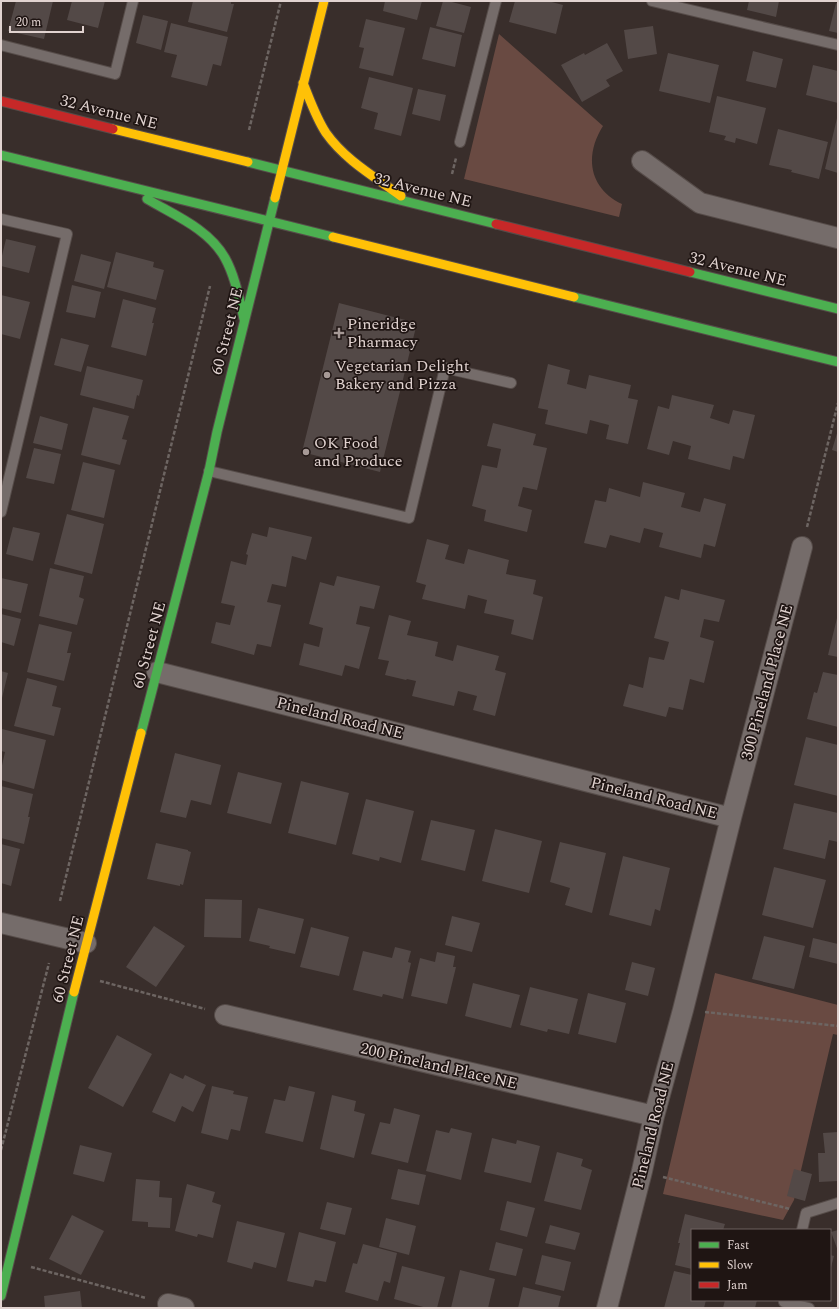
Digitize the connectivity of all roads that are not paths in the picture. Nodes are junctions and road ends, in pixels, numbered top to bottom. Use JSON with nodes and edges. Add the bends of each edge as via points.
{"nodes":[{"id":1,"x":133,"y":1,"type":"edge"},
{"id":2,"x":324,"y":1,"type":"edge"},
{"id":3,"x":496,"y":1,"type":"edge"},
{"id":4,"x":652,"y":1,"type":"edge"},
{"id":5,"x":838,"y":44,"type":"edge"},
{"id":6,"x":1,"y":45,"type":"edge"},
{"id":7,"x":303,"y":83,"type":"junction"},
{"id":8,"x":1,"y":101,"type":"edge"},
{"id":9,"x":460,"y":142,"type":"dead end"},
{"id":10,"x":1,"y":155,"type":"edge"},
{"id":11,"x":642,"y":161,"type":"dead end"},
{"id":12,"x":282,"y":171,"type":"junction"},
{"id":13,"x":128,"y":187,"type":"junction"},
{"id":14,"x":410,"y":203,"type":"junction"},
{"id":15,"x":1,"y":219,"type":"edge"},
{"id":16,"x":269,"y":222,"type":"junction"},
{"id":17,"x":838,"y":238,"type":"edge"},
{"id":18,"x":838,"y":309,"type":"edge"},
{"id":19,"x":245,"y":320,"type":"junction"},
{"id":20,"x":838,"y":362,"type":"edge"},
{"id":21,"x":510,"y":383,"type":"dead end"},
{"id":22,"x":209,"y":471,"type":"junction"},
{"id":23,"x":1,"y":512,"type":"edge"},
{"id":24,"x":802,"y":547,"type":"road end"},
{"id":25,"x":157,"y":672,"type":"junction"},
{"id":26,"x":731,"y":818,"type":"junction"},
{"id":27,"x":1,"y":924,"type":"edge"},
{"id":28,"x":86,"y":943,"type":"junction"},
{"id":29,"x":225,"y":1015,"type":"road end"},
{"id":30,"x":654,"y":1116,"type":"junction"},
{"id":31,"x":838,"y":1203,"type":"edge"},
{"id":32,"x":802,"y":1229,"type":"edge"},
{"id":33,"x":1,"y":1296,"type":"edge"},
{"id":34,"x":784,"y":1301,"type":"edge"},
{"id":35,"x":607,"y":1308,"type":"edge"},
{"id":36,"x":809,"y":1308,"type":"edge"}],
"edges":[{"from":1,"to":6,"type":"lane","via":[[115,74]]},
{"from":2,"to":7,"type":"main road","name":"60 Street NE"},
{"from":3,"to":9,"type":"lane"},
{"from":4,"to":5,"type":"lane"},
{"from":7,"to":12,"type":"main road","name":"60 Street NE"},
{"from":7,"to":14,"type":"main road","via":[[327,134],[348,158]]},
{"from":8,"to":12,"type":"main road","name":"32 Avenue NE"},
{"from":10,"to":13,"type":"main road"},
{"from":11,"to":17,"type":"street","via":[[700,203]]},
{"from":12,"to":14,"type":"main road","name":"32 Avenue NE"},
{"from":12,"to":16,"type":"main road","name":"60 Street NE"},
{"from":13,"to":16,"type":"main road"},
{"from":13,"to":19,"type":"main road","via":[[202,232],[220,250],[231,274]]},
{"from":14,"to":18,"type":"main road","name":"32 Avenue NE"},
{"from":15,"to":23,"type":"lane","via":[[67,234]]},
{"from":16,"to":19,"type":"main road","name":"60 Street NE"},
{"from":16,"to":20,"type":"main road"},
{"from":19,"to":22,"type":"main road","name":"60 Street NE"},
{"from":21,"to":22,"type":"lane","via":[[445,368],[409,518]]},
{"from":22,"to":25,"type":"main road","name":"60 Street NE"},
{"from":24,"to":26,"type":"street","name":"300 Pineland Place NE"},
{"from":25,"to":26,"type":"street","name":"Pineland Road NE"},
{"from":25,"to":28,"type":"main road","name":"60 Street NE"},
{"from":26,"to":30,"type":"street","name":"Pineland Road NE"},
{"from":27,"to":28,"type":"street"},
{"from":28,"to":33,"type":"main road","name":"60 Street NE"},
{"from":29,"to":30,"type":"street","name":"200 Pineland Place NE"},
{"from":30,"to":35,"type":"street","name":"Pineland Road NE"},
{"from":31,"to":32,"type":"lane","via":[[806,1213]]},
{"from":34,"to":36,"type":"lane"}]}
